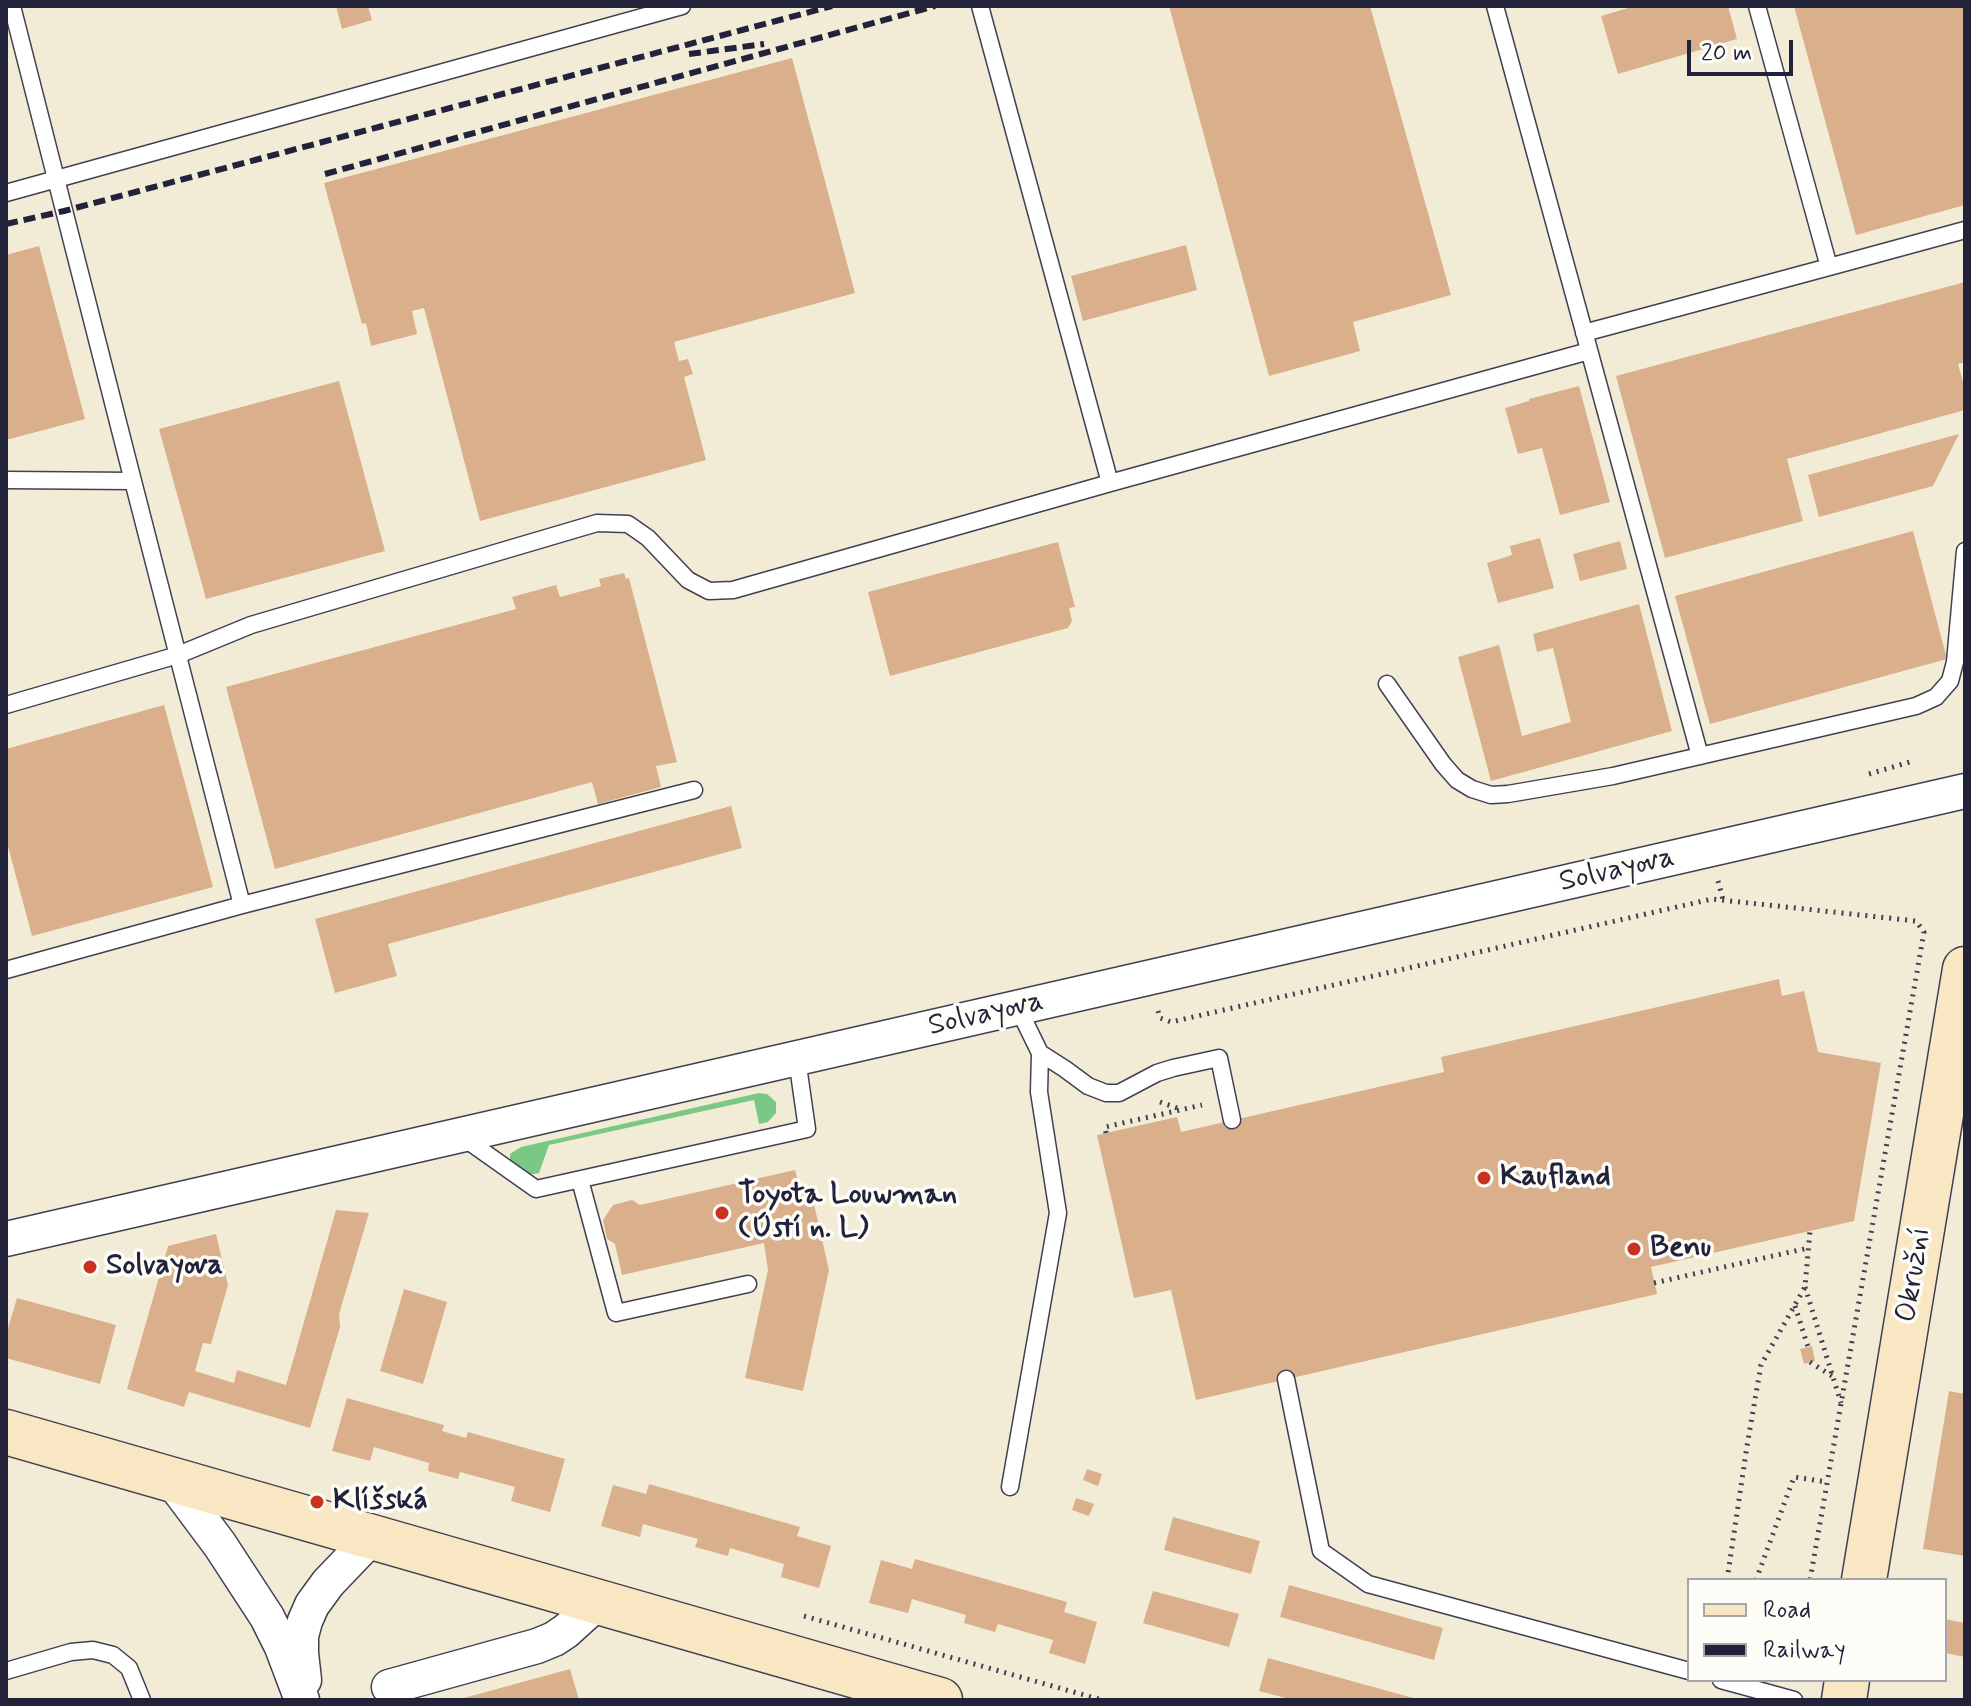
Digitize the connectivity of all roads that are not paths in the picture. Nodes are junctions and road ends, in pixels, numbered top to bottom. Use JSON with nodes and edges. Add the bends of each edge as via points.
{"nodes":[{"id":1,"x":12,"y":6,"type":"edge"},
{"id":2,"x":682,"y":6,"type":"edge"},
{"id":3,"x":980,"y":6,"type":"edge"},
{"id":4,"x":1495,"y":6,"type":"edge"},
{"id":5,"x":1757,"y":6,"type":"edge"},
{"id":6,"x":56,"y":179,"type":"junction"},
{"id":7,"x":6,"y":193,"type":"edge"},
{"id":8,"x":1965,"y":230,"type":"edge"},
{"id":9,"x":1829,"y":267,"type":"junction"},
{"id":10,"x":1584,"y":333,"type":"junction"},
{"id":11,"x":1589,"y":351,"type":"junction"},
{"id":12,"x":6,"y":480,"type":"edge"},
{"id":13,"x":133,"y":481,"type":"junction"},
{"id":14,"x":1110,"y":483,"type":"junction"},
{"id":15,"x":1965,"y":551,"type":"edge"},
{"id":16,"x":178,"y":655,"type":"junction"},
{"id":17,"x":1387,"y":684,"type":"dead end"},
{"id":18,"x":6,"y":705,"type":"edge"},
{"id":19,"x":1700,"y":756,"type":"junction"},
{"id":20,"x":694,"y":790,"type":"dead end"},
{"id":21,"x":1965,"y":791,"type":"edge"},
{"id":22,"x":242,"y":905,"type":"junction"},
{"id":23,"x":1965,"y":969,"type":"edge"},
{"id":24,"x":6,"y":970,"type":"edge"},
{"id":25,"x":1018,"y":1008,"type":"junction"},
{"id":26,"x":1040,"y":1053,"type":"junction"},
{"id":27,"x":797,"y":1059,"type":"junction"},
{"id":28,"x":1232,"y":1120,"type":"dead end"},
{"id":29,"x":459,"y":1136,"type":"junction"},
{"id":30,"x":580,"y":1180,"type":"junction"},
{"id":31,"x":6,"y":1239,"type":"edge"},
{"id":32,"x":748,"y":1284,"type":"dead end"},
{"id":33,"x":1286,"y":1379,"type":"dead end"},
{"id":34,"x":6,"y":1432,"type":"edge"},
{"id":35,"x":170,"y":1478,"type":"junction"},
{"id":36,"x":1010,"y":1487,"type":"dead end"},
{"id":37,"x":372,"y":1537,"type":"junction"},
{"id":38,"x":1864,"y":1578,"type":"edge"},
{"id":39,"x":598,"y":1602,"type":"junction"},
{"id":40,"x":1687,"y":1670,"type":"edge"},
{"id":41,"x":6,"y":1671,"type":"edge"},
{"id":42,"x":1728,"y":1682,"type":"edge"},
{"id":43,"x":389,"y":1687,"type":"dead end"},
{"id":44,"x":142,"y":1700,"type":"edge"},
{"id":45,"x":305,"y":1700,"type":"edge"},
{"id":46,"x":940,"y":1700,"type":"edge"},
{"id":47,"x":1794,"y":1700,"type":"edge"}],
"edges":[{"from":1,"to":6,"type":"lane"},
{"from":2,"to":6,"type":"lane"},
{"from":3,"to":14,"type":"lane"},
{"from":4,"to":10,"type":"lane"},
{"from":5,"to":9,"type":"lane"},
{"from":6,"to":7,"type":"lane"},
{"from":6,"to":13,"type":"lane"},
{"from":8,"to":9,"type":"lane"},
{"from":9,"to":10,"type":"lane"},
{"from":10,"to":11,"type":"lane"},
{"from":11,"to":14,"type":"lane"},
{"from":11,"to":19,"type":"lane"},
{"from":12,"to":13,"type":"lane"},
{"from":13,"to":16,"type":"lane"},
{"from":14,"to":16,"type":"lane","via":[[733,590],[709,591],[688,580],[628,524],[597,523],[251,625]]},
{"from":15,"to":19,"type":"lane","via":[[1955,662],[1950,681],[1936,697]]},
{"from":16,"to":18,"type":"lane"},
{"from":16,"to":22,"type":"lane"},
{"from":17,"to":19,"type":"lane","via":[[1457,780],[1491,795],[1562,786]]},
{"from":20,"to":22,"type":"lane"},
{"from":21,"to":25,"type":"street","name":"Solvayova"},
{"from":22,"to":24,"type":"lane"},
{"from":23,"to":38,"type":"street","name":"Okružní"},
{"from":25,"to":26,"type":"lane"},
{"from":25,"to":27,"type":"street","name":"Solvayova"},
{"from":26,"to":28,"type":"lane","via":[[1106,1093],[1119,1093],[1173,1068],[1219,1058]]},
{"from":26,"to":36,"type":"lane","via":[[1039,1092],[1058,1213]]},
{"from":27,"to":29,"type":"street","name":"Solvayova"},
{"from":27,"to":30,"type":"lane","via":[[807,1129]]},
{"from":29,"to":30,"type":"lane","via":[[536,1189]]},
{"from":29,"to":31,"type":"street","name":"Solvayova"},
{"from":30,"to":32,"type":"lane","via":[[616,1313]]},
{"from":33,"to":40,"type":"lane","via":[[1321,1551],[1368,1584]]},
{"from":34,"to":35,"type":"street"},
{"from":35,"to":37,"type":"street"},
{"from":35,"to":45,"type":"street","via":[[267,1617]]},
{"from":37,"to":39,"type":"street"},
{"from":37,"to":45,"type":"street","via":[[328,1583],[305,1621]]},
{"from":39,"to":43,"type":"street","via":[[545,1643]]},
{"from":39,"to":46,"type":"street"},
{"from":41,"to":44,"type":"lane","via":[[93,1650],[113,1655],[129,1668]]},
{"from":42,"to":47,"type":"lane"}]}
